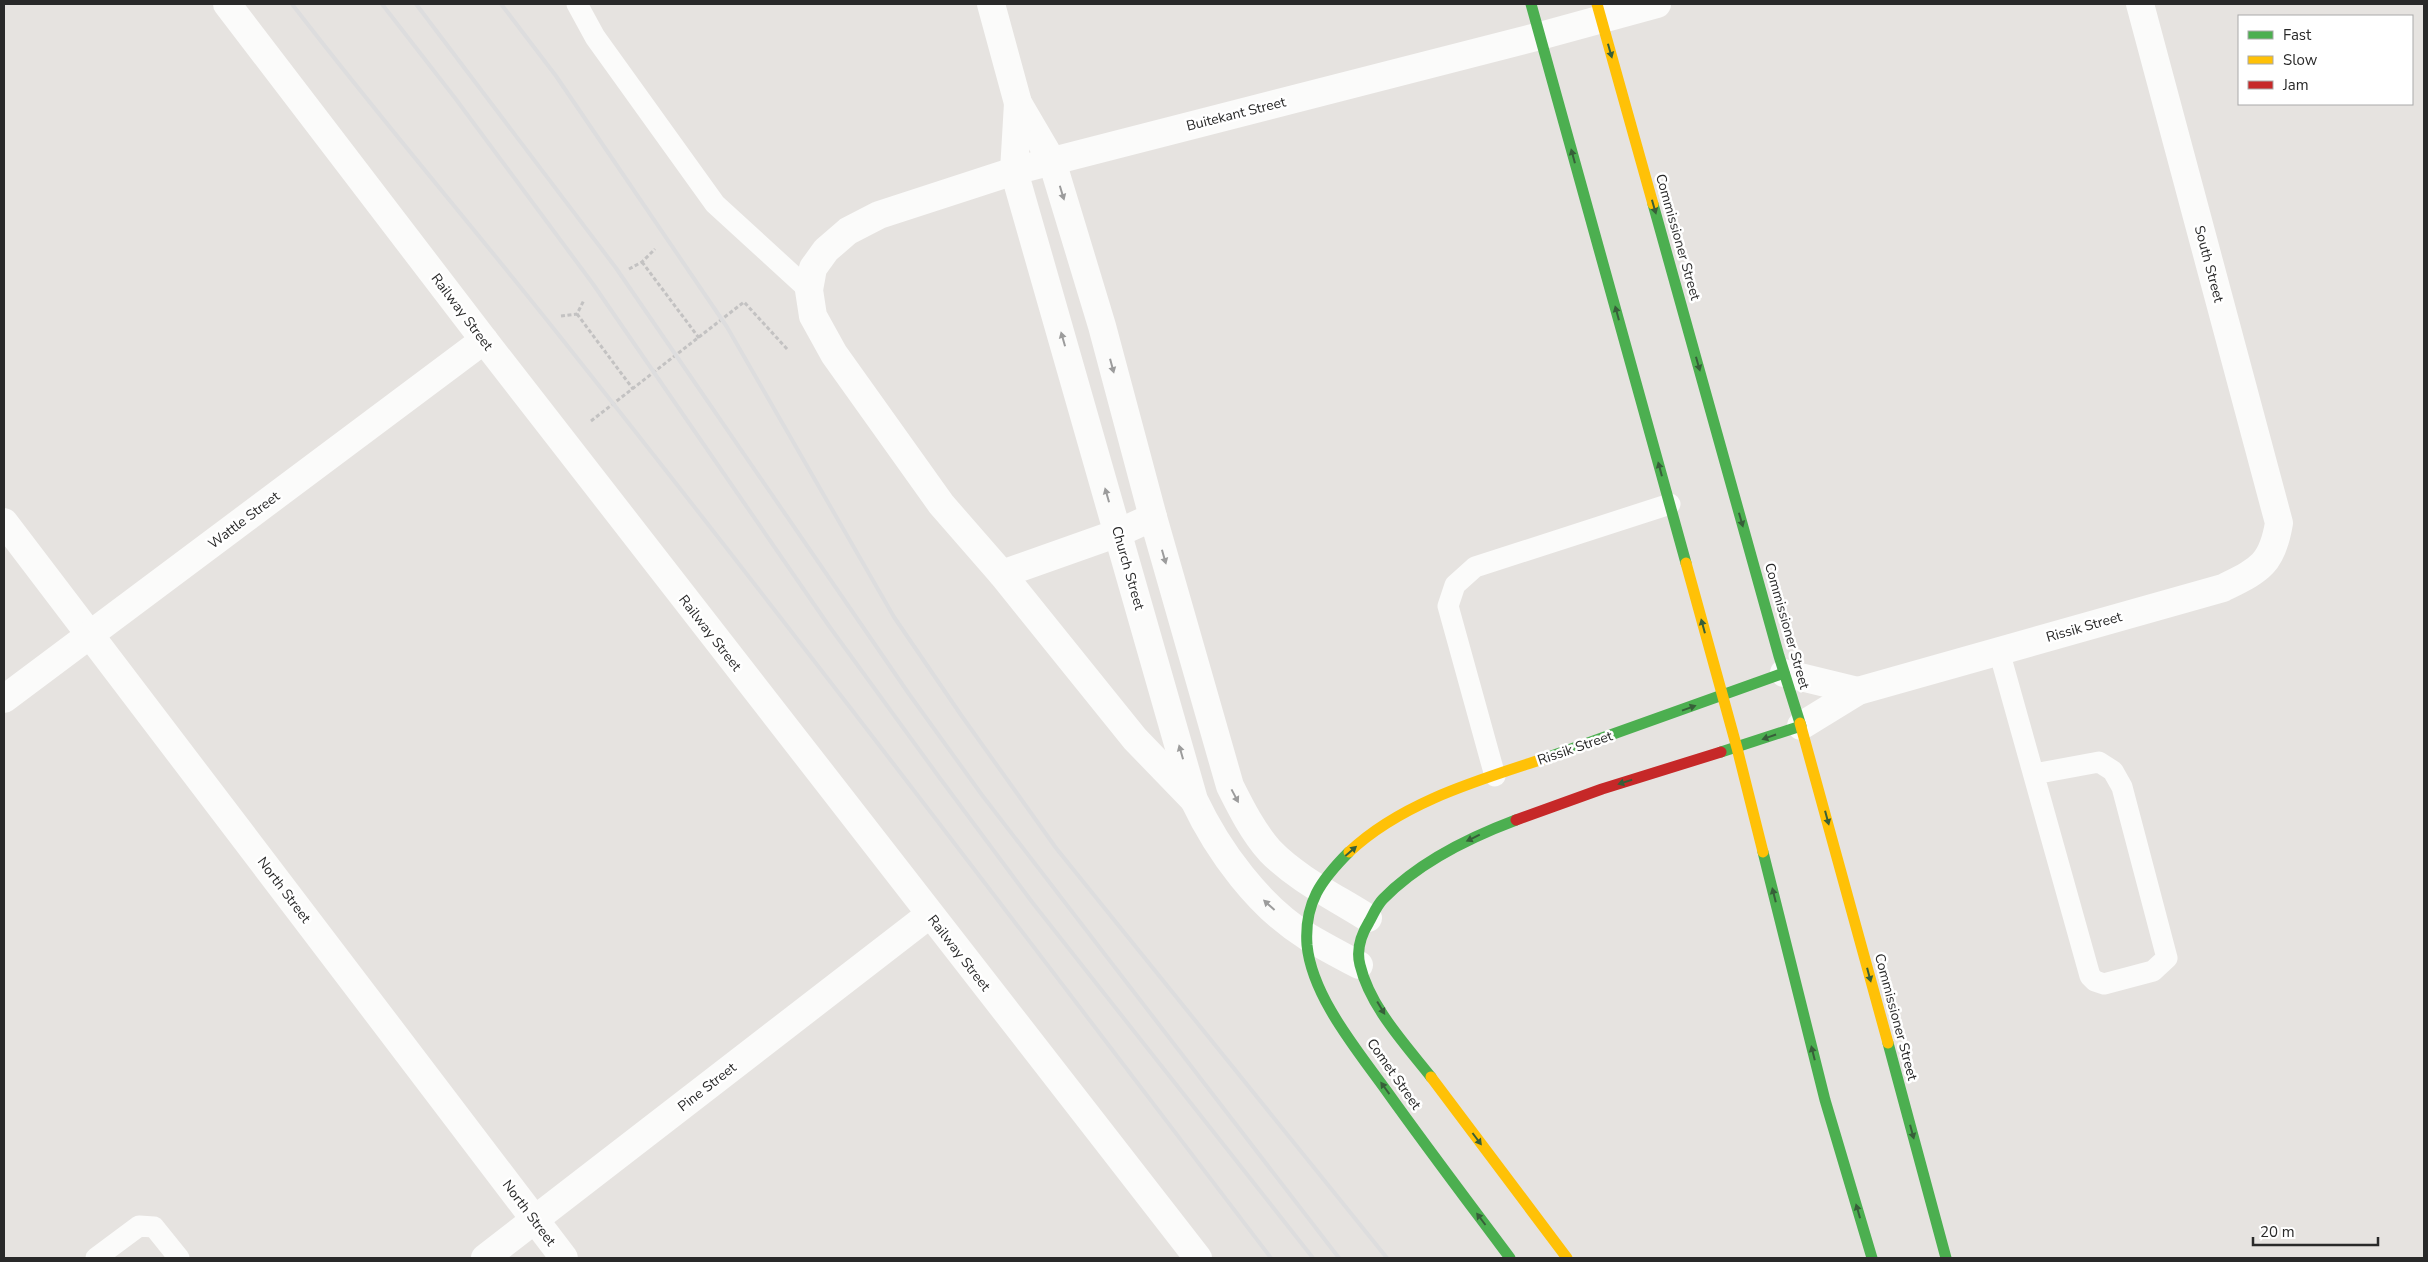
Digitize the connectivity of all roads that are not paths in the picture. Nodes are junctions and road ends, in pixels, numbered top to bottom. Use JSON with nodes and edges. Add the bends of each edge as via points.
{"nodes":[{"id":1,"x":227,"y":4,"type":"edge"},
{"id":2,"x":577,"y":4,"type":"edge"},
{"id":3,"x":991,"y":4,"type":"edge"},
{"id":4,"x":1531,"y":4,"type":"edge"},
{"id":5,"x":1657,"y":4,"type":"edge"},
{"id":6,"x":2140,"y":4,"type":"edge"},
{"id":7,"x":1599,"y":12,"type":"edge"},
{"id":8,"x":1540,"y":36,"type":"junction"},
{"id":9,"x":1018,"y":103,"type":"junction"},
{"id":10,"x":1052,"y":161,"type":"junction"},
{"id":11,"x":1014,"y":171,"type":"junction"},
{"id":12,"x":809,"y":290,"type":"junction"},
{"id":13,"x":484,"y":340,"type":"junction"},
{"id":14,"x":1670,"y":504,"type":"junction"},
{"id":15,"x":1153,"y":517,"type":"junction"},
{"id":16,"x":4,"y":522,"type":"edge"},
{"id":17,"x":2278,"y":523,"type":"joint"},
{"id":18,"x":1118,"y":533,"type":"junction"},
{"id":19,"x":1002,"y":574,"type":"junction"},
{"id":20,"x":91,"y":635,"type":"junction"},
{"id":21,"x":1999,"y":651,"type":"junction"},
{"id":22,"x":1784,"y":673,"type":"junction"},
{"id":23,"x":1858,"y":691,"type":"junction"},
{"id":24,"x":1722,"y":696,"type":"junction"},
{"id":25,"x":4,"y":699,"type":"edge"},
{"id":26,"x":1801,"y":726,"type":"junction"},
{"id":27,"x":1737,"y":748,"type":"junction"},
{"id":28,"x":2034,"y":774,"type":"junction"},
{"id":29,"x":1495,"y":776,"type":"junction"},
{"id":30,"x":1194,"y":800,"type":"junction"},
{"id":31,"x":1320,"y":888,"type":"junction"},
{"id":32,"x":929,"y":915,"type":"junction"},
{"id":33,"x":1368,"y":918,"type":"junction"},
{"id":34,"x":1307,"y":937,"type":"junction"},
{"id":35,"x":1359,"y":965,"type":"junction"},
{"id":36,"x":535,"y":1220,"type":"junction"},
{"id":37,"x":96,"y":1258,"type":"edge"},
{"id":38,"x":179,"y":1258,"type":"edge"},
{"id":39,"x":485,"y":1258,"type":"edge"},
{"id":40,"x":564,"y":1258,"type":"edge"},
{"id":41,"x":1198,"y":1258,"type":"edge"},
{"id":42,"x":1510,"y":1258,"type":"edge"},
{"id":43,"x":1566,"y":1258,"type":"edge"},
{"id":44,"x":1872,"y":1258,"type":"edge"},
{"id":45,"x":1946,"y":1258,"type":"edge"}],
"edges":[{"from":1,"to":13,"type":"street","name":"Railway Street"},
{"from":2,"to":12,"type":"lane","via":[[595,37],[715,204]]},
{"from":3,"to":9,"type":"street","name":"Church Street"},
{"from":4,"to":8,"type":"main road"},
{"from":5,"to":7,"type":"street","name":"Buitekant Street"},
{"from":6,"to":17,"type":"street","name":"South Street"},
{"from":7,"to":8,"type":"street","name":"Buitekant Street"},
{"from":7,"to":22,"type":"main road","name":"Commissioner Street","one_way":true},
{"from":8,"to":10,"type":"street","name":"Buitekant Street"},
{"from":14,"to":8,"type":"main road","one_way":true},
{"from":9,"to":10,"type":"street","name":"Church Street"},
{"from":9,"to":11,"type":"street","name":"Church Street"},
{"from":10,"to":11,"type":"street","name":"Buitekant Street"},
{"from":10,"to":15,"type":"street","name":"Church Street","one_way":true,"via":[[1102,326]]},
{"from":11,"to":12,"type":"street","name":"Buitekant Street","via":[[879,215],[848,231],[826,250],[813,268]]},
{"from":18,"to":11,"type":"street","name":"Church Street","one_way":true},
{"from":12,"to":19,"type":"street","via":[[813,316],[834,354],[942,504]]},
{"from":13,"to":20,"type":"street","name":"Wattle Street"},
{"from":13,"to":32,"type":"street","name":"Railway Street"},
{"from":24,"to":14,"type":"main road","one_way":true},
{"from":14,"to":29,"type":"lane","via":[[1476,568],[1455,585],[1448,606]]},
{"from":15,"to":18,"type":"street"},
{"from":15,"to":31,"type":"street","name":"Church Street","one_way":true,"via":[[1230,786],[1248,821],[1269,850],[1296,874]]},
{"from":16,"to":20,"type":"street","name":"North Street"},
{"from":17,"to":21,"type":"street","name":"Rissik Street","via":[[2276,541],[2264,562],[2255,572],[2223,588]]},
{"from":18,"to":19,"type":"street"},
{"from":30,"to":18,"type":"street","name":"Church Street","one_way":true},
{"from":19,"to":30,"type":"street","via":[[1135,739]]},
{"from":20,"to":25,"type":"street","name":"Wattle Street"},
{"from":20,"to":36,"type":"street","name":"North Street"},
{"from":21,"to":23,"type":"street","name":"Rissik Street"},
{"from":21,"to":28,"type":"lane"},
{"from":22,"to":23,"type":"street","name":"Rissik Street"},
{"from":22,"to":24,"type":"main road","name":"Rissik Street"},
{"from":22,"to":26,"type":"main road","name":"Commissioner Street"},
{"from":23,"to":26,"type":"street","name":"Rissik Street"},
{"from":24,"to":27,"type":"main road"},
{"from":29,"to":24,"type":"main road","name":"Rissik Street","one_way":true},
{"from":26,"to":27,"type":"main road","name":"Rissik Street","one_way":true},
{"from":26,"to":45,"type":"main road","name":"Commissioner Street","one_way":true},
{"from":27,"to":33,"type":"main road","name":"Rissik Street","one_way":true,"via":[[1586,793],[1493,828],[1435,857],[1388,893]]},
{"from":44,"to":27,"type":"main road","one_way":true,"via":[[1825,1100]]},
{"from":28,"to":28,"type":"lane","via":[[2090,976],[2104,984],[2153,971],[2167,958],[2122,787],[2113,771],[2099,762]]},
{"from":31,"to":29,"type":"main road","name":"Rissik Street","one_way":true,"via":[[1328,872],[1365,839],[1417,806]]},
{"from":34,"to":30,"type":"street","name":"Church Street","one_way":true,"via":[[1268,905],[1237,872],[1209,831]]},
{"from":31,"to":33,"type":"street","name":"Church Street"},
{"from":31,"to":34,"type":"main road","name":"Comet Street","via":[[1309,906]]},
{"from":32,"to":36,"type":"street","name":"Pine Street"},
{"from":32,"to":41,"type":"street","name":"Railway Street"},
{"from":33,"to":35,"type":"main road","name":"Rissik Street","via":[[1360,942]]},
{"from":34,"to":35,"type":"street","name":"Church Street"},
{"from":42,"to":34,"type":"main road","name":"Comet Street","one_way":true,"via":[[1374,1074],[1335,1015],[1312,971]]},
{"from":35,"to":43,"type":"main road","name":"Comet Street","one_way":true,"via":[[1395,1030]]},
{"from":36,"to":39,"type":"street","name":"Pine Street"},
{"from":36,"to":40,"type":"street","name":"North Street"},
{"from":37,"to":38,"type":"lane","via":[[139,1226],[154,1227]]}]}
